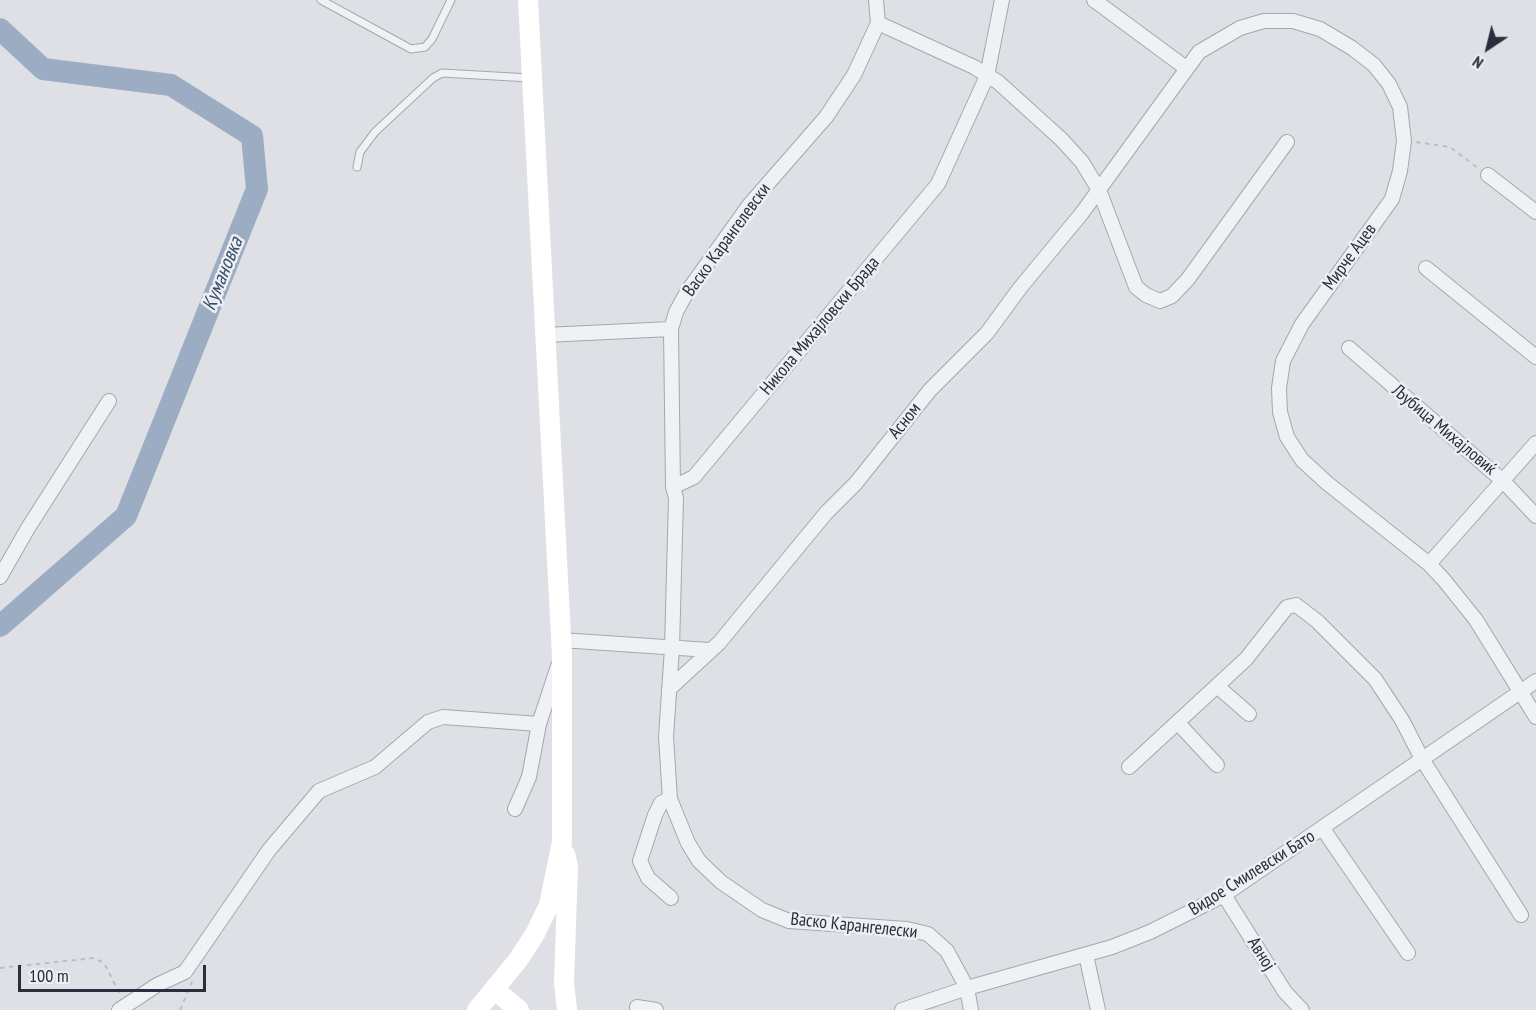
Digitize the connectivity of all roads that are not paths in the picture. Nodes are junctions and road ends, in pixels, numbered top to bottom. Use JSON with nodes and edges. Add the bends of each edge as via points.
{"nodes":[{"id":1,"x":321,"y":0,"type":"edge"},
{"id":2,"x":451,"y":0,"type":"edge"},
{"id":3,"x":528,"y":0,"type":"edge"},
{"id":4,"x":876,"y":0,"type":"edge"},
{"id":5,"x":1002,"y":0,"type":"edge"},
{"id":6,"x":1094,"y":0,"type":"edge"},
{"id":7,"x":878,"y":23,"type":"junction"},
{"id":8,"x":1186,"y":68,"type":"junction"},
{"id":9,"x":987,"y":76,"type":"junction"},
{"id":10,"x":532,"y":78,"type":"junction"},
{"id":11,"x":1287,"y":142,"type":"dead end"},
{"id":12,"x":357,"y":167,"type":"dead end"},
{"id":13,"x":1488,"y":175,"type":"road end"},
{"id":14,"x":1099,"y":190,"type":"junction"},
{"id":15,"x":1536,"y":212,"type":"edge"},
{"id":16,"x":1426,"y":268,"type":"dead end"},
{"id":17,"x":670,"y":329,"type":"junction"},
{"id":18,"x":545,"y":335,"type":"junction"},
{"id":19,"x":1349,"y":348,"type":"dead end"},
{"id":20,"x":1536,"y":357,"type":"edge"},
{"id":21,"x":109,"y":401,"type":"dead end"},
{"id":22,"x":1536,"y":442,"type":"edge"},
{"id":23,"x":1503,"y":481,"type":"junction"},
{"id":24,"x":673,"y":488,"type":"junction"},
{"id":25,"x":1536,"y":516,"type":"edge"},
{"id":26,"x":1430,"y":564,"type":"junction"},
{"id":27,"x":0,"y":577,"type":"edge"},
{"id":28,"x":561,"y":648,"type":"junction"},
{"id":29,"x":672,"y":648,"type":"junction"},
{"id":30,"x":709,"y":650,"type":"junction"},
{"id":31,"x":1536,"y":681,"type":"edge"},
{"id":32,"x":1217,"y":686,"type":"junction"},
{"id":33,"x":669,"y":689,"type":"junction"},
{"id":34,"x":1522,"y":690,"type":"junction"},
{"id":35,"x":1249,"y":714,"type":"dead end"},
{"id":36,"x":1536,"y":717,"type":"edge"},
{"id":37,"x":539,"y":723,"type":"junction"},
{"id":38,"x":1178,"y":723,"type":"junction"},
{"id":39,"x":1422,"y":759,"type":"junction"},
{"id":40,"x":1217,"y":765,"type":"dead end"},
{"id":41,"x":1129,"y":767,"type":"dead end"},
{"id":42,"x":670,"y":799,"type":"junction"},
{"id":43,"x":514,"y":809,"type":"dead end"},
{"id":44,"x":1323,"y":829,"type":"junction"},
{"id":45,"x":562,"y":842,"type":"junction"},
{"id":46,"x":1224,"y":895,"type":"junction"},
{"id":47,"x":671,"y":898,"type":"dead end"},
{"id":48,"x":1521,"y":915,"type":"dead end"},
{"id":49,"x":1408,"y":952,"type":"dead end"},
{"id":50,"x":1086,"y":955,"type":"junction"},
{"id":51,"x":967,"y":988,"type":"junction"},
{"id":52,"x":490,"y":1002,"type":"edge"},
{"id":53,"x":122,"y":1007,"type":"edge"},
{"id":54,"x":637,"y":1007,"type":"dead end"},
{"id":55,"x":519,"y":1010,"type":"edge"},
{"id":56,"x":567,"y":1010,"type":"edge"},
{"id":57,"x":656,"y":1010,"type":"edge"},
{"id":58,"x":902,"y":1010,"type":"edge"},
{"id":59,"x":971,"y":1010,"type":"edge"},
{"id":60,"x":1098,"y":1010,"type":"edge"},
{"id":61,"x":1302,"y":1010,"type":"edge"}],
"edges":[{"from":1,"to":2,"type":"lane","via":[[411,49],[425,47],[432,39]]},
{"from":3,"to":10,"type":"main road"},
{"from":4,"to":7,"type":"street"},
{"from":5,"to":9,"type":"street","name":"Никола Михајловски Брада"},
{"from":6,"to":8,"type":"street"},
{"from":7,"to":9,"type":"street"},
{"from":7,"to":17,"type":"street","name":"Васко Карангелевски","via":[[854,75],[825,117],[750,204],[687,292]]},
{"from":8,"to":14,"type":"street","name":"Мирче Ацев"},
{"from":8,"to":26,"type":"street","name":"Мирче Ацев","via":[[1199,52],[1240,28],[1264,21],[1293,21],[1320,29],[1367,59],[1389,84],[1400,107],[1404,141],[1392,199],[1302,324],[1283,361],[1279,396],[1287,438],[1302,460]]},
{"from":9,"to":14,"type":"street","via":[[1061,139],[1082,162]]},
{"from":9,"to":24,"type":"street","name":"Никола Михајловски Брада","via":[[938,184],[694,477]]},
{"from":10,"to":12,"type":"lane","via":[[442,73],[375,132],[360,152]]},
{"from":10,"to":18,"type":"main road"},
{"from":11,"to":14,"type":"street","via":[[1188,279],[1172,296],[1160,300],[1136,287]]},
{"from":13,"to":15,"type":"street"},
{"from":14,"to":30,"type":"street","name":"Асном","via":[[987,333],[930,390],[856,483]]},
{"from":16,"to":20,"type":"street"},
{"from":17,"to":18,"type":"street"},
{"from":17,"to":24,"type":"street","name":"Васко Карангелевски"},
{"from":18,"to":28,"type":"main road"},
{"from":19,"to":23,"type":"street","name":"Љубица Михајловиќ"},
{"from":21,"to":27,"type":"street"},
{"from":22,"to":23,"type":"street"},
{"from":23,"to":25,"type":"street","name":"Љубица Михајловиќ"},
{"from":23,"to":26,"type":"street"},
{"from":24,"to":29,"type":"street","via":[[676,498]]},
{"from":26,"to":34,"type":"street","name":"Мирче Ацев","via":[[1476,621]]},
{"from":28,"to":29,"type":"street"},
{"from":28,"to":37,"type":"street"},
{"from":28,"to":45,"type":"main road"},
{"from":29,"to":30,"type":"street"},
{"from":29,"to":33,"type":"street","name":"Васко Карангелески"},
{"from":30,"to":33,"type":"street","name":"Асном"},
{"from":31,"to":34,"type":"street","name":"Видое Смилевски Бато"},
{"from":32,"to":35,"type":"street"},
{"from":32,"to":38,"type":"street"},
{"from":32,"to":39,"type":"street","via":[[1246,659],[1287,607],[1296,605],[1375,679]]},
{"from":33,"to":42,"type":"street","name":"Васко Карангелески","via":[[666,737]]},
{"from":34,"to":36,"type":"street","name":"Мирче Ацев"},
{"from":34,"to":39,"type":"street","name":"Видое Смилевски Бато"},
{"from":37,"to":43,"type":"street","via":[[530,777]]},
{"from":37,"to":53,"type":"street","via":[[462,716],[435,719],[375,767],[319,791],[268,850],[185,972]]},
{"from":38,"to":40,"type":"street"},
{"from":38,"to":41,"type":"street"},
{"from":39,"to":44,"type":"street","name":"Видое Смилевски Бато"},
{"from":39,"to":48,"type":"street"},
{"from":42,"to":47,"type":"street","via":[[658,809],[640,861],[648,878]]},
{"from":42,"to":51,"type":"street","name":"Васко Карангелески","via":[[676,820],[699,861],[739,896],[789,921],[907,929],[928,934],[947,951]]},
{"from":44,"to":46,"type":"street","name":"Видое Смилевски Бато"},
{"from":44,"to":49,"type":"street"},
{"from":45,"to":52,"type":"main road","via":[[549,905]]},
{"from":45,"to":56,"type":"main road","via":[[568,866],[564,983]]},
{"from":46,"to":50,"type":"street","name":"Видое Смилевски Бато","via":[[1150,932]]},
{"from":46,"to":61,"type":"street","name":"Авној","via":[[1285,992]]},
{"from":50,"to":51,"type":"street","name":"Видое Смилевски Бато"},
{"from":50,"to":60,"type":"street"},
{"from":51,"to":58,"type":"street","name":"Видое Смилевски Бато"},
{"from":51,"to":59,"type":"street"},
{"from":52,"to":55,"type":"main road"},
{"from":54,"to":57,"type":"street"}]}
